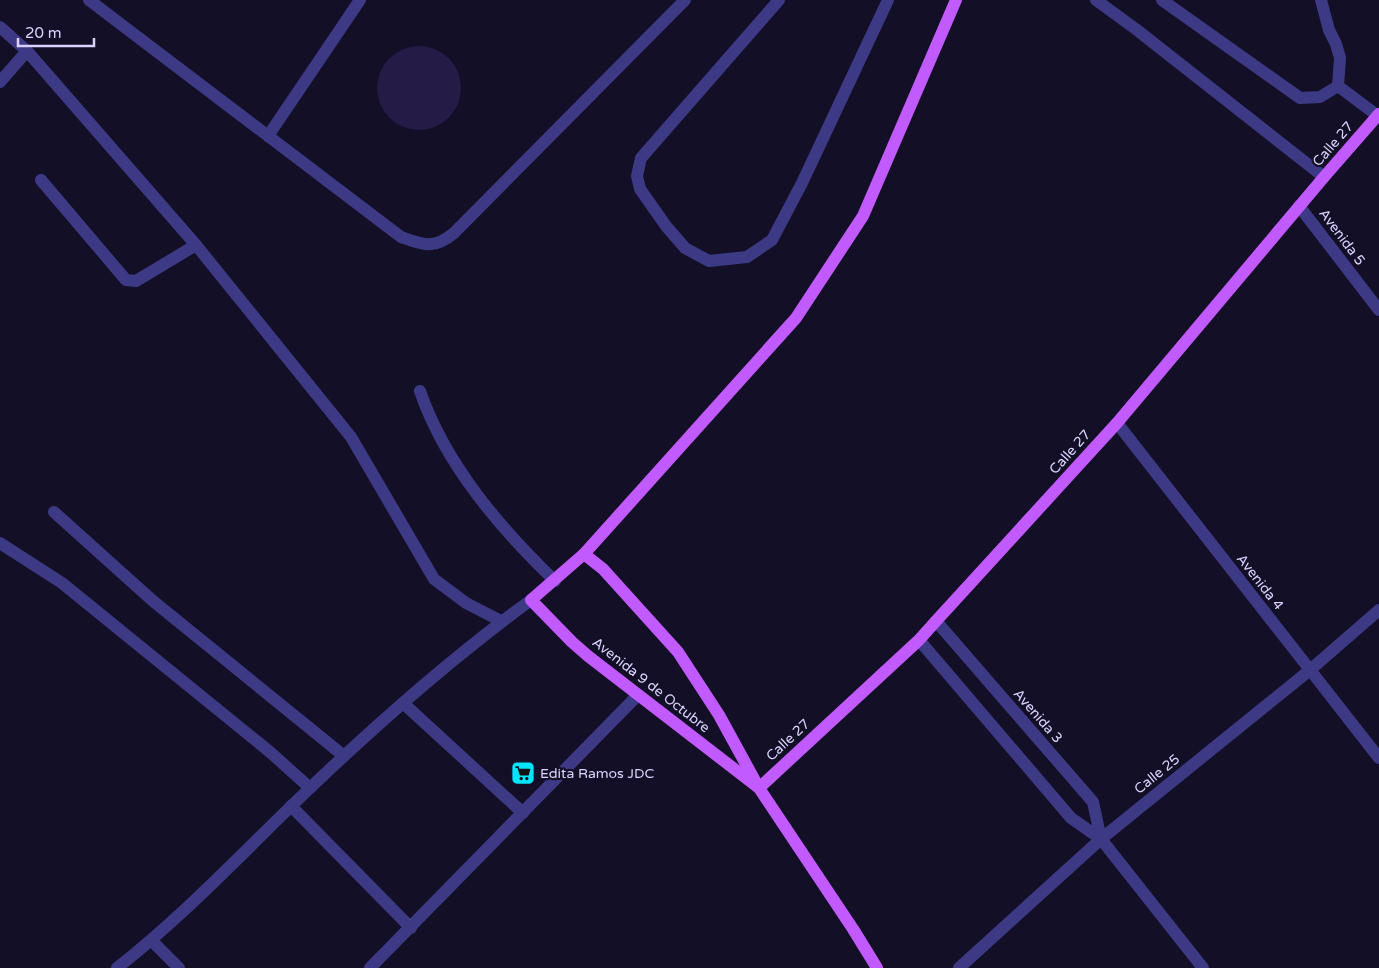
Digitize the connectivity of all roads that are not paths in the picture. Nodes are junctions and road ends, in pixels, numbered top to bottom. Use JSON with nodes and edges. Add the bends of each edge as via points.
{"nodes":[{"id":1,"x":89,"y":0,"type":"edge"},
{"id":2,"x":360,"y":0,"type":"edge"},
{"id":3,"x":685,"y":0,"type":"edge"},
{"id":4,"x":779,"y":0,"type":"edge"},
{"id":5,"x":888,"y":0,"type":"edge"},
{"id":6,"x":956,"y":0,"type":"edge"},
{"id":7,"x":1096,"y":0,"type":"edge"},
{"id":8,"x":1162,"y":0,"type":"edge"},
{"id":9,"x":1321,"y":0,"type":"edge"},
{"id":10,"x":0,"y":27,"type":"edge"},
{"id":11,"x":27,"y":51,"type":"junction"},
{"id":12,"x":0,"y":82,"type":"edge"},
{"id":13,"x":1338,"y":86,"type":"junction"},
{"id":14,"x":1378,"y":115,"type":"edge"},
{"id":15,"x":268,"y":136,"type":"junction"},
{"id":16,"x":1324,"y":177,"type":"junction"},
{"id":17,"x":41,"y":180,"type":"dead end"},
{"id":18,"x":1299,"y":206,"type":"junction"},
{"id":19,"x":196,"y":245,"type":"junction"},
{"id":20,"x":1379,"y":310,"type":"edge"},
{"id":21,"x":420,"y":391,"type":"dead end"},
{"id":22,"x":1116,"y":423,"type":"junction"},
{"id":23,"x":54,"y":512,"type":"dead end"},
{"id":24,"x":0,"y":544,"type":"edge"},
{"id":25,"x":584,"y":554,"type":"junction"},
{"id":26,"x":555,"y":581,"type":"junction"},
{"id":27,"x":531,"y":600,"type":"junction"},
{"id":28,"x":1379,"y":610,"type":"edge"},
{"id":29,"x":502,"y":621,"type":"junction"},
{"id":30,"x":936,"y":621,"type":"junction"},
{"id":31,"x":919,"y":640,"type":"junction"},
{"id":32,"x":1310,"y":670,"type":"junction"},
{"id":33,"x":638,"y":695,"type":"junction"},
{"id":34,"x":403,"y":703,"type":"junction"},
{"id":35,"x":344,"y":756,"type":"junction"},
{"id":36,"x":1379,"y":758,"type":"edge"},
{"id":37,"x":310,"y":788,"type":"junction"},
{"id":38,"x":759,"y":788,"type":"junction"},
{"id":39,"x":291,"y":806,"type":"junction"},
{"id":40,"x":523,"y":813,"type":"junction"},
{"id":41,"x":1101,"y":839,"type":"junction"},
{"id":42,"x":411,"y":928,"type":"junction"},
{"id":43,"x":152,"y":941,"type":"junction"},
{"id":44,"x":118,"y":968,"type":"edge"},
{"id":45,"x":179,"y":968,"type":"edge"},
{"id":46,"x":370,"y":968,"type":"edge"},
{"id":47,"x":877,"y":968,"type":"edge"},
{"id":48,"x":959,"y":968,"type":"edge"},
{"id":49,"x":1203,"y":968,"type":"edge"}],
"edges":[{"from":1,"to":15,"type":"street"},
{"from":2,"to":15,"type":"street"},
{"from":3,"to":15,"type":"street","via":[[454,233],[438,243],[425,245],[401,237]]},
{"from":4,"to":5,"type":"street","via":[[641,158],[637,176],[640,189],[685,248],[709,261],[747,257],[772,240]]},
{"from":6,"to":25,"type":"main road","via":[[863,216],[796,318]]},
{"from":7,"to":16,"type":"street"},
{"from":8,"to":13,"type":"street","via":[[1300,98],[1320,97]]},
{"from":9,"to":13,"type":"street","via":[[1340,58]]},
{"from":10,"to":11,"type":"street"},
{"from":11,"to":12,"type":"street"},
{"from":11,"to":19,"type":"street"},
{"from":13,"to":14,"type":"street"},
{"from":14,"to":16,"type":"main road","name":"Calle 27"},
{"from":16,"to":18,"type":"main road","name":"Calle 27"},
{"from":17,"to":19,"type":"street","via":[[126,280],[136,281]]},
{"from":18,"to":20,"type":"street","name":"Avenida 5"},
{"from":18,"to":22,"type":"main road","name":"Calle 27"},
{"from":19,"to":29,"type":"street","via":[[351,437],[434,579],[466,603]]},
{"from":21,"to":26,"type":"street","via":[[455,464],[526,554]]},
{"from":22,"to":30,"type":"main road","name":"Calle 27"},
{"from":22,"to":32,"type":"street","name":"Avenida 4"},
{"from":23,"to":35,"type":"street","via":[[153,601]]},
{"from":24,"to":37,"type":"street","via":[[62,583]]},
{"from":25,"to":26,"type":"main road"},
{"from":25,"to":38,"type":"main road","name":"Avenida 9 de Octubre","via":[[603,569],[678,652],[719,715]]},
{"from":26,"to":27,"type":"main road"},
{"from":27,"to":29,"type":"street"},
{"from":27,"to":33,"type":"main road","name":"Avenida 9 de Octubre","via":[[572,642]]},
{"from":28,"to":32,"type":"street","name":"Calle 25"},
{"from":29,"to":34,"type":"street"},
{"from":30,"to":31,"type":"main road","name":"Calle 27"},
{"from":30,"to":41,"type":"street","name":"Avenida 3","via":[[1092,802]]},
{"from":31,"to":38,"type":"main road","name":"Calle 27"},
{"from":31,"to":41,"type":"street","name":"Avenida 3","via":[[1071,818]]},
{"from":32,"to":36,"type":"street","name":"Avenida 4"},
{"from":32,"to":41,"type":"street","name":"Calle 25"},
{"from":33,"to":38,"type":"main road","name":"Avenida 9 de Octubre"},
{"from":33,"to":40,"type":"street"},
{"from":34,"to":35,"type":"street"},
{"from":34,"to":40,"type":"street"},
{"from":35,"to":37,"type":"street"},
{"from":37,"to":39,"type":"street"},
{"from":38,"to":47,"type":"main road","name":"Avenida 9 de Octubre"},
{"from":39,"to":42,"type":"street"},
{"from":39,"to":43,"type":"street"},
{"from":40,"to":42,"type":"street"},
{"from":41,"to":48,"type":"street","name":"Calle 25"},
{"from":41,"to":49,"type":"street","name":"Avenida 3"},
{"from":42,"to":46,"type":"street"},
{"from":43,"to":44,"type":"street"},
{"from":43,"to":45,"type":"street"}]}
